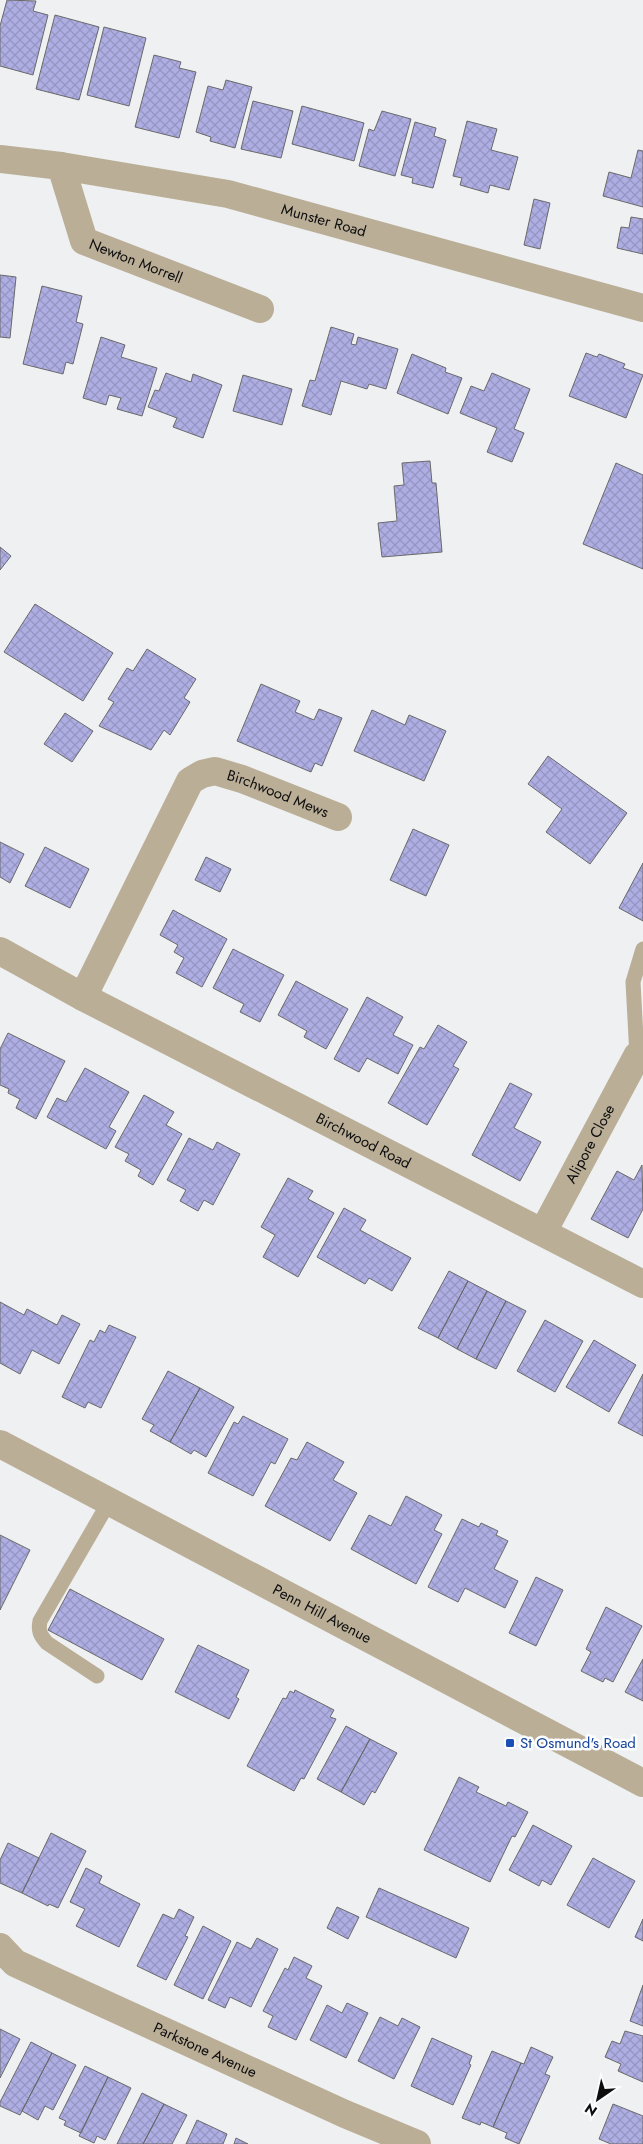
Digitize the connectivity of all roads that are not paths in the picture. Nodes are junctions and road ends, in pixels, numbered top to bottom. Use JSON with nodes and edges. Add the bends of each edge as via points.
{"nodes":[{"id":1,"x":0,"y":159,"type":"edge"},
{"id":2,"x":61,"y":166,"type":"junction"},
{"id":3,"x":643,"y":308,"type":"edge"},
{"id":4,"x":260,"y":309,"type":"dead end"},
{"id":5,"x":338,"y":817,"type":"dead end"},
{"id":6,"x":643,"y":949,"type":"edge"},
{"id":7,"x":0,"y":950,"type":"edge"},
{"id":8,"x":83,"y":997,"type":"junction"},
{"id":9,"x":637,"y":1056,"type":"joint"},
{"id":10,"x":544,"y":1232,"type":"junction"},
{"id":11,"x":643,"y":1284,"type":"edge"},
{"id":12,"x":0,"y":1444,"type":"edge"},
{"id":13,"x":109,"y":1502,"type":"junction"},
{"id":14,"x":96,"y":1676,"type":"dead end"},
{"id":15,"x":643,"y":1783,"type":"edge"},
{"id":16,"x":0,"y":1947,"type":"edge"},
{"id":17,"x":417,"y":2144,"type":"edge"}],
"edges":[{"from":1,"to":2,"type":"street","name":"Munster Road"},
{"from":2,"to":3,"type":"street","name":"Munster Road","via":[[228,194]]},
{"from":2,"to":4,"type":"street","name":"Newton Morrell","via":[[84,241]]},
{"from":5,"to":8,"type":"street","name":"Birchwood Mews","via":[[215,770],[190,781]]},
{"from":6,"to":9,"type":"lane","via":[[633,982]]},
{"from":7,"to":8,"type":"street","name":"Birchwood Road"},
{"from":8,"to":10,"type":"street","name":"Birchwood Road"},
{"from":9,"to":10,"type":"street","name":"Alipore Close"},
{"from":10,"to":11,"type":"street","name":"Birchwood Road"},
{"from":12,"to":13,"type":"street","name":"Penn Hill Avenue"},
{"from":13,"to":14,"type":"lane","via":[[40,1621],[39,1630],[47,1643]]},
{"from":13,"to":15,"type":"street","name":"Penn Hill Avenue"},
{"from":16,"to":17,"type":"street","name":"Parkstone Avenue","via":[[16,1963]]}]}
